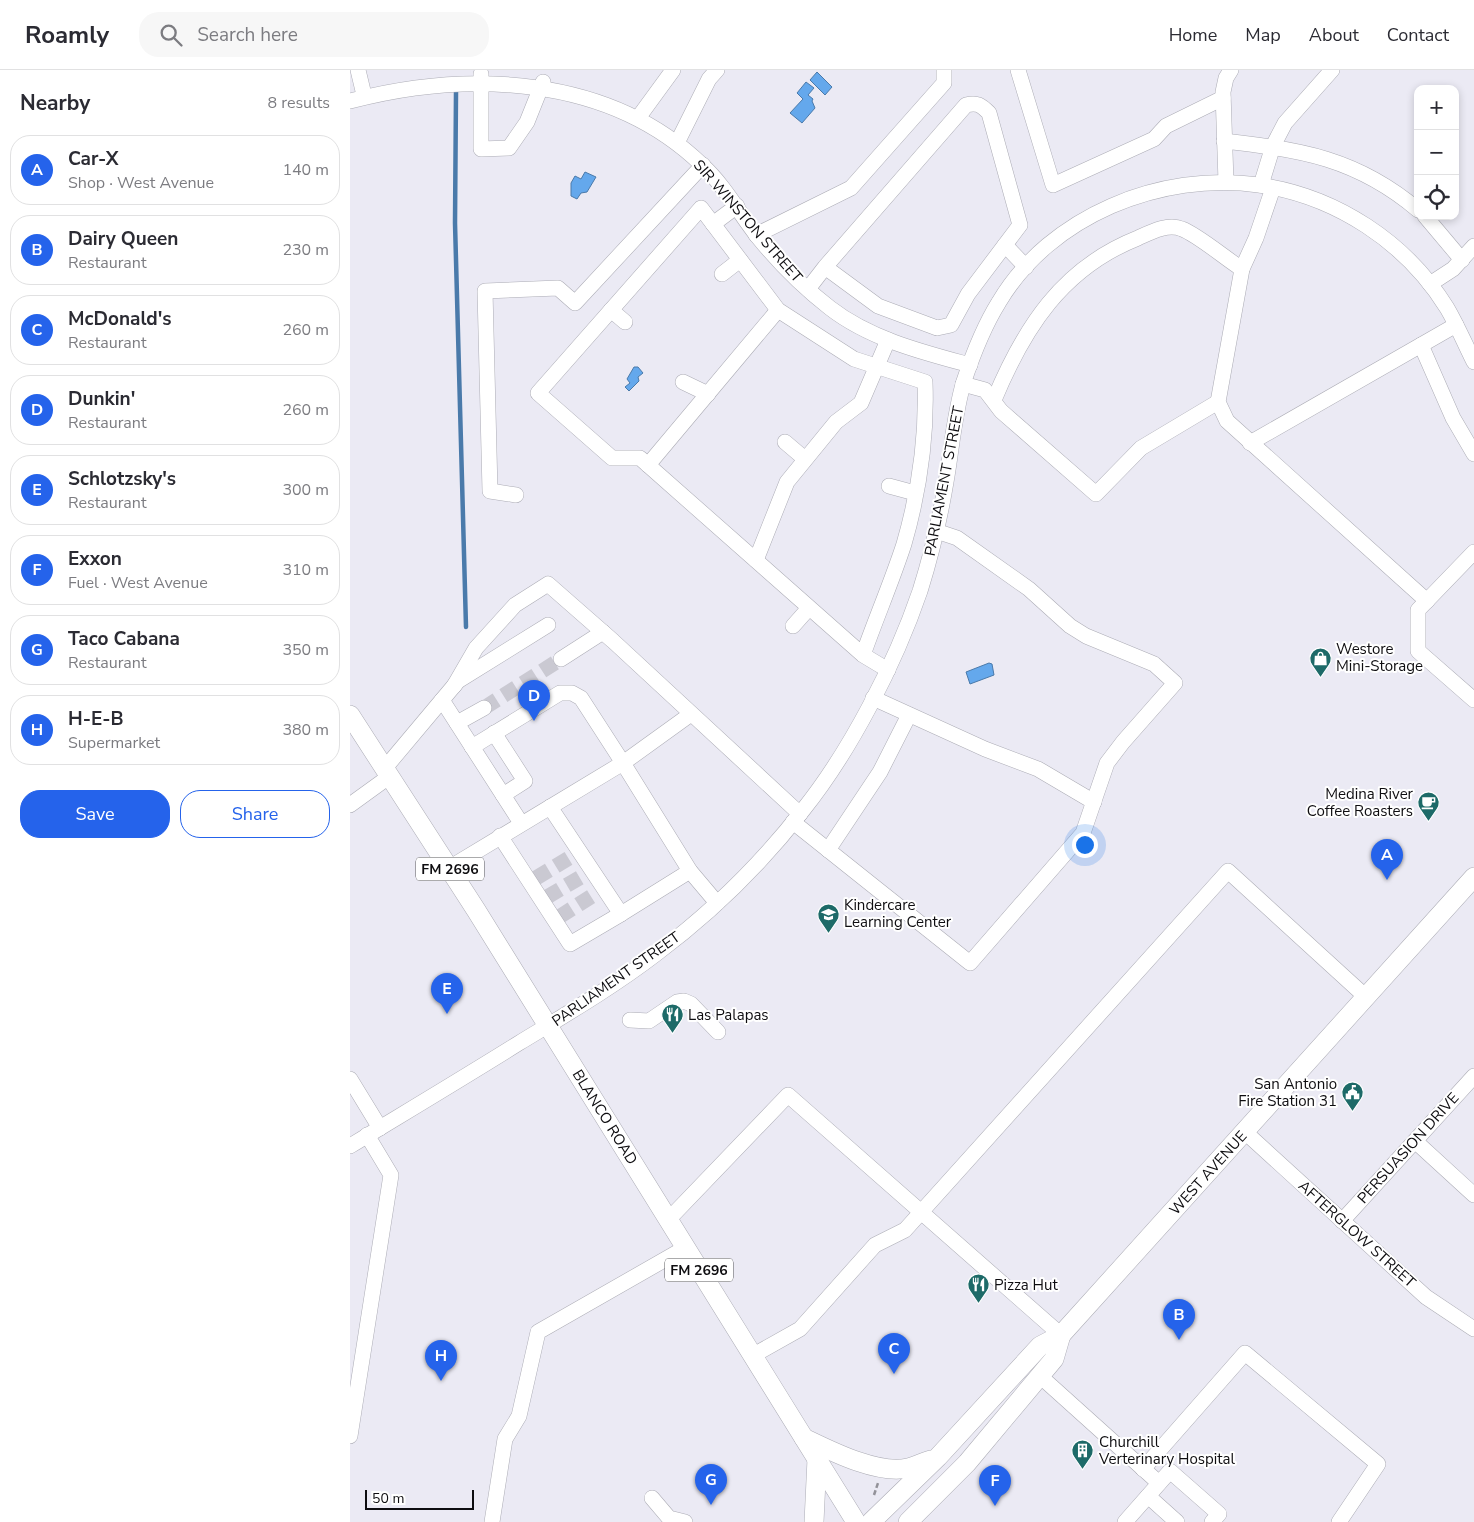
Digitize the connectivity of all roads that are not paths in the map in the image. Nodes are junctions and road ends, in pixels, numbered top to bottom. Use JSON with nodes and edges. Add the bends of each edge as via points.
{"nodes":[{"id":1,"x":358,"y":70,"type":"edge"},
{"id":2,"x":673,"y":70,"type":"edge"},
{"id":3,"x":717,"y":70,"type":"edge"},
{"id":4,"x":944,"y":70,"type":"edge"},
{"id":5,"x":1018,"y":70,"type":"edge"},
{"id":6,"x":1232,"y":70,"type":"edge"},
{"id":7,"x":1332,"y":70,"type":"edge"},
{"id":8,"x":481,"y":74,"type":"junction"},
{"id":9,"x":534,"y":77,"type":"edge"},
{"id":10,"x":357,"y":98,"type":"edge"},
{"id":11,"x":1223,"y":98,"type":"junction"},
{"id":12,"x":638,"y":118,"type":"junction"},
{"id":13,"x":1224,"y":141,"type":"junction"},
{"id":14,"x":677,"y":143,"type":"junction"},
{"id":15,"x":1273,"y":146,"type":"junction"},
{"id":16,"x":703,"y":165,"type":"junction"},
{"id":17,"x":1226,"y":182,"type":"junction"},
{"id":18,"x":1267,"y":186,"type":"junction"},
{"id":19,"x":738,"y":206,"type":"junction"},
{"id":20,"x":1414,"y":207,"type":"edge"},
{"id":21,"x":1428,"y":220,"type":"edge"},
{"id":22,"x":713,"y":224,"type":"junction"},
{"id":23,"x":756,"y":235,"type":"junction"},
{"id":24,"x":1005,"y":246,"type":"junction"},
{"id":25,"x":1474,"y":246,"type":"edge"},
{"id":26,"x":740,"y":260,"type":"junction"},
{"id":27,"x":1462,"y":260,"type":"junction"},
{"id":28,"x":1026,"y":267,"type":"junction"},
{"id":29,"x":825,"y":268,"type":"junction"},
{"id":30,"x":1242,"y":269,"type":"junction"},
{"id":31,"x":722,"y":274,"type":"dead end"},
{"id":32,"x":1430,"y":284,"type":"junction"},
{"id":33,"x":808,"y":290,"type":"junction"},
{"id":34,"x":611,"y":310,"type":"junction"},
{"id":35,"x":778,"y":310,"type":"junction"},
{"id":36,"x":625,"y":322,"type":"dead end"},
{"id":37,"x":1456,"y":325,"type":"junction"},
{"id":38,"x":888,"y":340,"type":"junction"},
{"id":39,"x":1421,"y":346,"type":"junction"},
{"id":40,"x":1474,"y":362,"type":"edge"},
{"id":41,"x":970,"y":365,"type":"junction"},
{"id":42,"x":877,"y":366,"type":"junction"},
{"id":43,"x":683,"y":382,"type":"dead end"},
{"id":44,"x":963,"y":384,"type":"junction"},
{"id":45,"x":708,"y":394,"type":"junction"},
{"id":46,"x":994,"y":400,"type":"junction"},
{"id":47,"x":1218,"y":402,"type":"junction"},
{"id":48,"x":785,"y":442,"type":"dead end"},
{"id":49,"x":1250,"y":443,"type":"junction"},
{"id":50,"x":1474,"y":454,"type":"edge"},
{"id":51,"x":806,"y":459,"type":"junction"},
{"id":52,"x":648,"y":465,"type":"junction"},
{"id":53,"x":889,"y":486,"type":"dead end"},
{"id":54,"x":916,"y":493,"type":"junction"},
{"id":55,"x":516,"y":496,"type":"dead end"},
{"id":56,"x":936,"y":532,"type":"junction"},
{"id":57,"x":1474,"y":552,"type":"edge"},
{"id":58,"x":756,"y":560,"type":"junction"},
{"id":59,"x":1426,"y":601,"type":"junction"},
{"id":60,"x":809,"y":608,"type":"junction"},
{"id":61,"x":548,"y":625,"type":"dead end"},
{"id":62,"x":793,"y":626,"type":"dead end"},
{"id":63,"x":603,"y":632,"type":"junction"},
{"id":64,"x":863,"y":655,"type":"junction"},
{"id":65,"x":561,"y":660,"type":"tunnel mouth"},
{"id":66,"x":888,"y":670,"type":"junction"},
{"id":67,"x":454,"y":686,"type":"junction"},
{"id":68,"x":873,"y":698,"type":"junction"},
{"id":69,"x":442,"y":700,"type":"junction"},
{"id":70,"x":1474,"y":700,"type":"edge"},
{"id":71,"x":484,"y":708,"type":"tunnel mouth"},
{"id":72,"x":691,"y":714,"type":"junction"},
{"id":73,"x":909,"y":714,"type":"junction"},
{"id":74,"x":350,"y":715,"type":"edge"},
{"id":75,"x":457,"y":724,"type":"junction"},
{"id":76,"x":494,"y":733,"type":"junction"},
{"id":77,"x":472,"y":747,"type":"junction"},
{"id":78,"x":623,"y":763,"type":"junction"},
{"id":79,"x":387,"y":772,"type":"junction"},
{"id":80,"x":503,"y":795,"type":"junction"},
{"id":81,"x":1094,"y":802,"type":"junction"},
{"id":82,"x":350,"y":805,"type":"edge"},
{"id":83,"x":550,"y":806,"type":"junction"},
{"id":84,"x":797,"y":818,"type":"junction"},
{"id":85,"x":521,"y":824,"type":"junction"},
{"id":86,"x":500,"y":836,"type":"junction"},
{"id":87,"x":828,"y":850,"type":"junction"},
{"id":88,"x":449,"y":868,"type":"junction"},
{"id":89,"x":690,"y":870,"type":"junction"},
{"id":90,"x":1474,"y":876,"type":"edge"},
{"id":91,"x":717,"y":903,"type":"junction"},
{"id":92,"x":621,"y":914,"type":"junction"},
{"id":93,"x":1366,"y":997,"type":"junction"},
{"id":94,"x":630,"y":1020,"type":"dead end"},
{"id":95,"x":548,"y":1025,"type":"junction"},
{"id":96,"x":718,"y":1032,"type":"dead end"},
{"id":97,"x":1474,"y":1076,"type":"edge"},
{"id":98,"x":350,"y":1080,"type":"edge"},
{"id":99,"x":374,"y":1132,"type":"junction"},
{"id":100,"x":1245,"y":1132,"type":"junction"},
{"id":101,"x":1415,"y":1141,"type":"junction"},
{"id":102,"x":350,"y":1146,"type":"edge"},
{"id":103,"x":1474,"y":1195,"type":"edge"},
{"id":104,"x":921,"y":1212,"type":"junction"},
{"id":105,"x":668,"y":1220,"type":"junction"},
{"id":106,"x":1342,"y":1221,"type":"junction"},
{"id":107,"x":685,"y":1248,"type":"junction"},
{"id":108,"x":1474,"y":1329,"type":"edge"},
{"id":109,"x":1061,"y":1335,"type":"junction"},
{"id":110,"x":752,"y":1356,"type":"junction"},
{"id":111,"x":1040,"y":1376,"type":"junction"},
{"id":112,"x":350,"y":1436,"type":"edge"},
{"id":113,"x":804,"y":1438,"type":"junction"},
{"id":114,"x":938,"y":1457,"type":"junction"},
{"id":115,"x":817,"y":1459,"type":"junction"},
{"id":116,"x":1143,"y":1469,"type":"junction"},
{"id":117,"x":1159,"y":1483,"type":"junction"},
{"id":118,"x":1148,"y":1496,"type":"junction"},
{"id":119,"x":652,"y":1498,"type":"dead end"},
{"id":120,"x":921,"y":1515,"type":"edge"},
{"id":121,"x":492,"y":1522,"type":"edge"},
{"id":122,"x":685,"y":1522,"type":"edge"},
{"id":123,"x":814,"y":1522,"type":"edge"},
{"id":124,"x":856,"y":1522,"type":"edge"},
{"id":125,"x":871,"y":1522,"type":"edge"},
{"id":126,"x":908,"y":1522,"type":"edge"},
{"id":127,"x":1125,"y":1522,"type":"edge"},
{"id":128,"x":1177,"y":1522,"type":"edge"},
{"id":129,"x":1212,"y":1522,"type":"edge"},
{"id":130,"x":1339,"y":1522,"type":"edge"}],
"edges":[{"from":1,"to":10,"type":"street"},
{"from":2,"to":12,"type":"street"},
{"from":3,"to":14,"type":"street","via":[[709,79]]},
{"from":4,"to":23,"type":"street","via":[[944,84],[851,188]]},
{"from":5,"to":11,"type":"street","via":[[1053,185],[1154,139],[1166,126]]},
{"from":6,"to":11,"type":"street","via":[[1226,78]]},
{"from":7,"to":15,"type":"street","via":[[1285,123]]},
{"from":8,"to":9,"type":"street","name":"SIR WINSTON STREET"},
{"from":8,"to":9,"type":"street","via":[[481,149],[509,148],[527,122]]},
{"from":8,"to":10,"type":"street","name":"SIR WINSTON STREET","via":[[419,80]]},
{"from":9,"to":12,"type":"street","name":"SIR WINSTON STREET","via":[[586,94]]},
{"from":11,"to":13,"type":"street"},
{"from":12,"to":14,"type":"street","name":"SIR WINSTON STREET"},
{"from":13,"to":15,"type":"street"},
{"from":13,"to":17,"type":"street"},
{"from":14,"to":16,"type":"street","name":"SIR WINSTON STREET"},
{"from":15,"to":18,"type":"street"},
{"from":15,"to":20,"type":"street","via":[[1304,151],[1369,176]]},
{"from":16,"to":19,"type":"street","name":"SIR WINSTON STREET"},
{"from":16,"to":55,"type":"street","via":[[575,303],[558,288],[485,291],[490,491]]},
{"from":17,"to":18,"type":"street","name":"PARLIAMENT STREET"},
{"from":17,"to":28,"type":"street","name":"PARLIAMENT STREET","via":[[1184,184],[1121,202],[1080,222]]},
{"from":18,"to":30,"type":"street","via":[[1256,238]]},
{"from":18,"to":32,"type":"street","name":"PARLIAMENT STREET","via":[[1320,201],[1369,227],[1412,263]]},
{"from":19,"to":22,"type":"street"},
{"from":19,"to":23,"type":"street","name":"SIR WINSTON STREET"},
{"from":21,"to":27,"type":"street"},
{"from":22,"to":26,"type":"street"},
{"from":22,"to":34,"type":"street","via":[[700,208]]},
{"from":23,"to":33,"type":"street","name":"SIR WINSTON STREET"},
{"from":24,"to":28,"type":"street"},
{"from":24,"to":29,"type":"street","via":[[968,294],[950,325],[937,328],[878,306]]},
{"from":24,"to":29,"type":"street","via":[[1020,225],[989,113],[974,103],[966,105]]},
{"from":25,"to":27,"type":"street"},
{"from":26,"to":31,"type":"street"},
{"from":26,"to":35,"type":"street"},
{"from":27,"to":32,"type":"street"},
{"from":28,"to":41,"type":"street","name":"PARLIAMENT STREET","via":[[1000,299]]},
{"from":29,"to":33,"type":"street"},
{"from":30,"to":46,"type":"street","via":[[1181,228],[1162,228],[1118,246],[1081,270],[1055,294],[1026,333]]},
{"from":30,"to":47,"type":"street"},
{"from":32,"to":37,"type":"street","name":"PARLIAMENT STREET"},
{"from":33,"to":38,"type":"street","name":"SIR WINSTON STREET","via":[[850,321]]},
{"from":34,"to":36,"type":"street"},
{"from":34,"to":52,"type":"street","via":[[538,393],[612,458],[640,458]]},
{"from":35,"to":42,"type":"street","via":[[854,359]]},
{"from":35,"to":45,"type":"street"},
{"from":37,"to":39,"type":"street"},
{"from":37,"to":40,"type":"street","name":"PARLIAMENT STREET"},
{"from":38,"to":41,"type":"street","name":"SIR WINSTON STREET"},
{"from":38,"to":42,"type":"street"},
{"from":39,"to":49,"type":"street"},
{"from":39,"to":50,"type":"street","via":[[1453,418]]},
{"from":41,"to":44,"type":"street","name":"PARLIAMENT STREET"},
{"from":42,"to":51,"type":"street","via":[[861,404],[836,422]]},
{"from":42,"to":54,"type":"street","via":[[925,382],[926,422]]},
{"from":43,"to":45,"type":"street"},
{"from":44,"to":46,"type":"street","via":[[984,390]]},
{"from":44,"to":56,"type":"street","name":"PARLIAMENT STREET"},
{"from":45,"to":52,"type":"street"},
{"from":46,"to":47,"type":"street","via":[[1001,411],[1096,494],[1141,448]]},
{"from":47,"to":49,"type":"street","via":[[1227,421]]},
{"from":48,"to":51,"type":"street"},
{"from":49,"to":59,"type":"street"},
{"from":51,"to":58,"type":"street","via":[[787,482]]},
{"from":52,"to":58,"type":"street"},
{"from":53,"to":54,"type":"street"},
{"from":54,"to":64,"type":"street","via":[[904,544]]},
{"from":56,"to":66,"type":"street","name":"PARLIAMENT STREET","via":[[920,591]]},
{"from":56,"to":81,"type":"street","via":[[957,538],[1029,589],[1070,626],[1086,636],[1154,664],[1175,683],[1107,763]]},
{"from":57,"to":59,"type":"street"},
{"from":58,"to":60,"type":"street"},
{"from":59,"to":70,"type":"street","via":[[1418,610],[1418,651]]},
{"from":60,"to":62,"type":"street"},
{"from":60,"to":64,"type":"street"},
{"from":61,"to":67,"type":"street"},
{"from":63,"to":65,"type":"street"},
{"from":63,"to":67,"type":"street","via":[[548,584],[515,605],[476,648]]},
{"from":63,"to":72,"type":"street"},
{"from":64,"to":66,"type":"street"},
{"from":66,"to":68,"type":"street","name":"PARLIAMENT STREET"},
{"from":67,"to":69,"type":"street"},
{"from":68,"to":73,"type":"street"},
{"from":68,"to":84,"type":"street","name":"PARLIAMENT STREET"},
{"from":69,"to":75,"type":"street"},
{"from":69,"to":79,"type":"street"},
{"from":71,"to":75,"type":"street"},
{"from":72,"to":78,"type":"street"},
{"from":72,"to":84,"type":"street"},
{"from":73,"to":81,"type":"street","via":[[1038,769]]},
{"from":73,"to":87,"type":"street","via":[[880,772]]},
{"from":74,"to":79,"type":"main road","name":"BLANCO ROAD","number":"FM 2696"},
{"from":75,"to":77,"type":"street"},
{"from":76,"to":77,"type":"street"},
{"from":76,"to":78,"type":"street","via":[[560,693],[572,693],[580,698]]},
{"from":76,"to":80,"type":"street","via":[[525,781]]},
{"from":77,"to":80,"type":"street"},
{"from":78,"to":83,"type":"street"},
{"from":78,"to":89,"type":"street"},
{"from":79,"to":82,"type":"street"},
{"from":79,"to":88,"type":"main road","name":"BLANCO ROAD","number":"FM 2696"},
{"from":80,"to":85,"type":"street"},
{"from":81,"to":87,"type":"street","via":[[1082,833],[970,963]]},
{"from":83,"to":85,"type":"street"},
{"from":83,"to":92,"type":"street","via":[[598,892]]},
{"from":84,"to":87,"type":"street"},
{"from":84,"to":91,"type":"street","name":"PARLIAMENT STREET","via":[[767,854]]},
{"from":85,"to":86,"type":"street"},
{"from":86,"to":88,"type":"street"},
{"from":86,"to":92,"type":"street","via":[[533,880],[570,944]]},
{"from":88,"to":95,"type":"main road","name":"BLANCO ROAD","number":"FM 2696"},
{"from":89,"to":91,"type":"street"},
{"from":89,"to":92,"type":"street"},
{"from":90,"to":93,"type":"main road","name":"WEST AVENUE"},
{"from":91,"to":95,"type":"street","name":"PARLIAMENT STREET","via":[[657,954]]},
{"from":93,"to":100,"type":"main road","name":"WEST AVENUE"},
{"from":93,"to":104,"type":"street","via":[[1228,871]]},
{"from":94,"to":96,"type":"street","via":[[649,1021],[677,1002],[684,1001]]},
{"from":95,"to":99,"type":"street","name":"PARLIAMENT STREET"},
{"from":95,"to":105,"type":"main road","name":"BLANCO ROAD","number":"FM 2696"},
{"from":97,"to":101,"type":"street","name":"PERSUASION DRIVE"},
{"from":98,"to":99,"type":"street"},
{"from":99,"to":102,"type":"street","name":"PARLIAMENT STREET"},
{"from":99,"to":112,"type":"street","via":[[391,1175]]},
{"from":100,"to":106,"type":"street","name":"AFTERGLOW STREET"},
{"from":100,"to":109,"type":"main road","name":"WEST AVENUE"},
{"from":101,"to":103,"type":"street"},
{"from":101,"to":106,"type":"street","name":"PERSUASION DRIVE"},
{"from":104,"to":105,"type":"street","via":[[788,1095]]},
{"from":104,"to":109,"type":"street"},
{"from":104,"to":110,"type":"street","via":[[905,1230],[875,1245],[800,1329]]},
{"from":105,"to":107,"type":"main road","name":"BLANCO ROAD","number":"FM 2696"},
{"from":106,"to":108,"type":"street","name":"AFTERGLOW STREET","via":[[1426,1297]]},
{"from":107,"to":110,"type":"main road","name":"BLANCO ROAD","number":"FM 2696"},
{"from":107,"to":121,"type":"street","via":[[538,1332],[519,1416],[505,1439]]},
{"from":109,"to":111,"type":"main road","name":"WEST AVENUE","via":[[1054,1359]]},
{"from":109,"to":114,"type":"main road","name":"WEST AVENUE","via":[[1040,1346]]},
{"from":110,"to":113,"type":"main road","name":"BLANCO ROAD","number":"FM 2696"},
{"from":111,"to":116,"type":"street"},
{"from":111,"to":120,"type":"main road","name":"WEST AVENUE"},
{"from":113,"to":114,"type":"main road","via":[[844,1457],[878,1467],[907,1468]]},
{"from":113,"to":115,"type":"main road","name":"BLANCO ROAD","number":"FM 2696"},
{"from":114,"to":125,"type":"main road","name":"WEST AVENUE"},
{"from":115,"to":123,"type":"main road"},
{"from":115,"to":124,"type":"main road","name":"BLANCO ROAD","number":"FM 2696"},
{"from":116,"to":117,"type":"street"},
{"from":116,"to":130,"type":"street","via":[[1245,1353],[1378,1464]]},
{"from":117,"to":118,"type":"street"},
{"from":117,"to":129,"type":"street","via":[[1170,1471],[1219,1514]]},
{"from":118,"to":127,"type":"street"},
{"from":118,"to":128,"type":"street"},
{"from":119,"to":122,"type":"street","via":[[670,1518]]},
{"from":120,"to":126,"type":"main road","name":"WEST AVENUE"}]}
